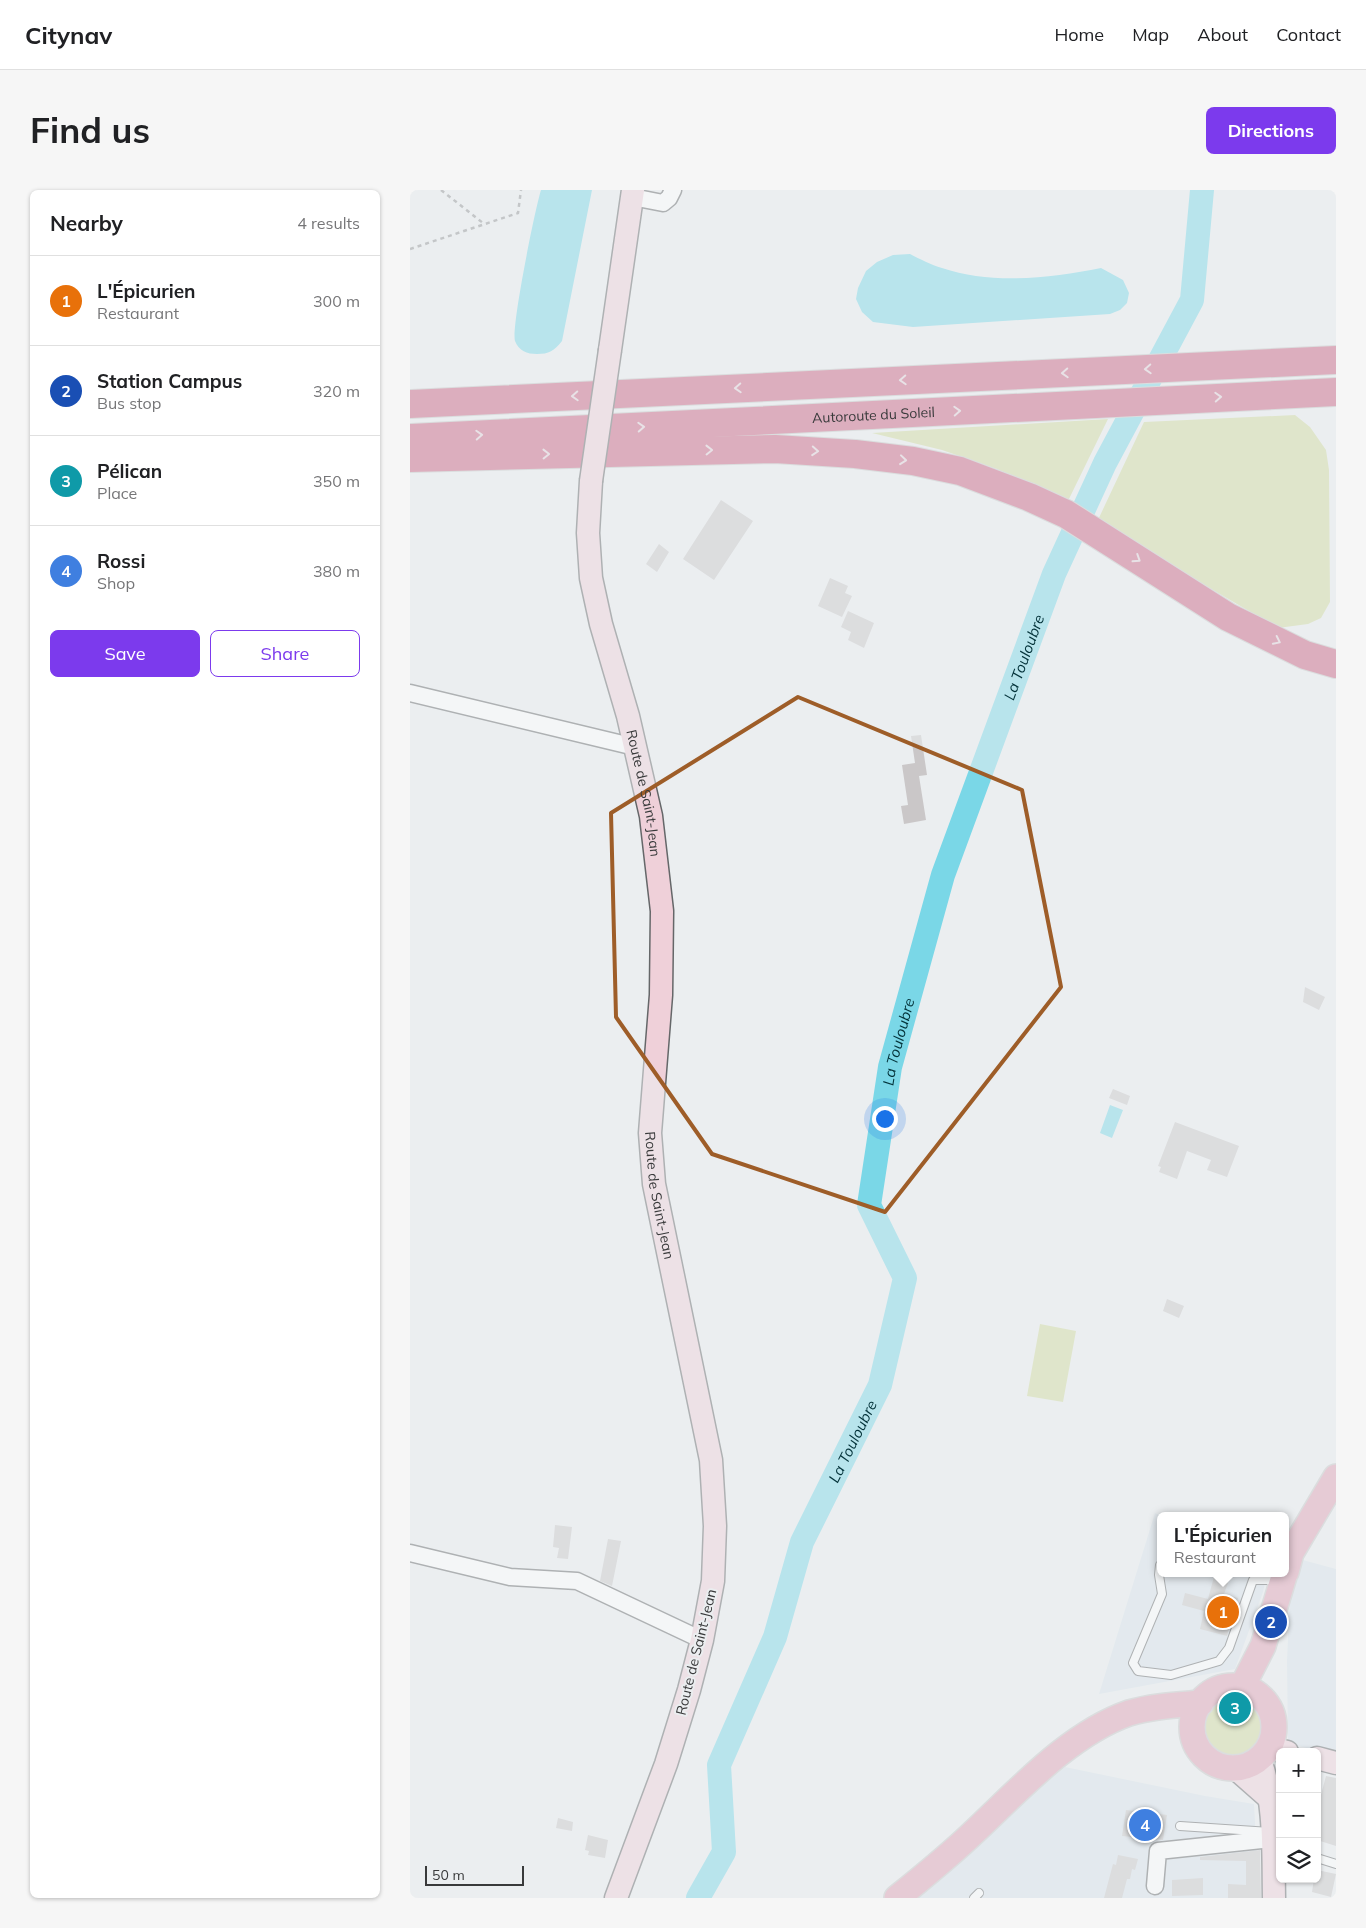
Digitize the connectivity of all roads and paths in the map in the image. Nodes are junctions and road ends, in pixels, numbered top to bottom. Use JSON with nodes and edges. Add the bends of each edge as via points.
{"nodes":[{"id":1,"x":441,"y":190,"type":"edge"},
{"id":2,"x":521,"y":190,"type":"edge"},
{"id":3,"x":673,"y":190,"type":"edge"},
{"id":4,"x":633,"y":194,"type":"edge"},
{"id":5,"x":484,"y":224,"type":"junction"},
{"id":6,"x":410,"y":249,"type":"edge"},
{"id":7,"x":1336,"y":348,"type":"edge"},
{"id":8,"x":1336,"y":360,"type":"edge"},
{"id":9,"x":1182,"y":367,"type":"junction"},
{"id":10,"x":1336,"y":392,"type":"edge"},
{"id":11,"x":410,"y":404,"type":"edge"},
{"id":12,"x":410,"y":438,"type":"edge"},
{"id":13,"x":410,"y":458,"type":"edge"},
{"id":14,"x":1336,"y":664,"type":"edge"},
{"id":15,"x":410,"y":694,"type":"edge"},
{"id":16,"x":635,"y":747,"type":"junction"},
{"id":17,"x":1336,"y":1477,"type":"edge"},
{"id":18,"x":410,"y":1554,"type":"edge"},
{"id":19,"x":1289,"y":1560,"type":"edge"},
{"id":20,"x":1159,"y":1577,"type":"edge"},
{"id":21,"x":1272,"y":1577,"type":"edge"},
{"id":22,"x":1284,"y":1577,"type":"edge"},
{"id":23,"x":702,"y":1640,"type":"junction"},
{"id":24,"x":1252,"y":1692,"type":"junction"},
{"id":25,"x":1197,"y":1714,"type":"junction"},
{"id":26,"x":1272,"y":1753,"type":"edge"},
{"id":27,"x":1321,"y":1759,"type":"edge"},
{"id":28,"x":1336,"y":1762,"type":"edge"},
{"id":29,"x":1235,"y":1768,"type":"junction"},
{"id":30,"x":1268,"y":1798,"type":"junction"},
{"id":31,"x":1180,"y":1826,"type":"dead end"},
{"id":32,"x":1274,"y":1840,"type":"edge"},
{"id":33,"x":1321,"y":1859,"type":"edge"},
{"id":34,"x":1336,"y":1864,"type":"edge"},
{"id":35,"x":1155,"y":1886,"type":"dead end"},
{"id":36,"x":616,"y":1898,"type":"edge"},
{"id":37,"x":898,"y":1898,"type":"edge"},
{"id":38,"x":1274,"y":1898,"type":"edge"}],
"edges":[{"from":1,"to":5,"type":"path"},
{"from":2,"to":5,"type":"path","via":[[518,213]]},
{"from":3,"to":4,"type":"street","via":[[663,203]]},
{"from":4,"to":16,"type":"street","name":"Route de Saint-Jean","bridge":true,"via":[[591,481],[588,533],[591,578],[601,624]]},
{"from":5,"to":6,"type":"path"},
{"from":7,"to":9,"type":"highway","via":[[1261,352]]},
{"from":8,"to":9,"type":"highway"},
{"from":9,"to":11,"type":"highway","one_way":true},
{"from":12,"to":10,"type":"highway","name":"Autoroute du Soleil","one_way":true},
{"from":13,"to":14,"type":"highway","one_way":true,"via":[[775,449],[855,454],[960,471],[1066,514],[1228,617],[1305,655]]},
{"from":15,"to":16,"type":"street"},
{"from":16,"to":23,"type":"street","name":"Route de Saint-Jean","via":[[651,816],[662,911],[662,995],[650,1133],[654,1184],[711,1460],[715,1526],[713,1581]]},
{"from":17,"to":19,"type":"main road"},
{"from":18,"to":23,"type":"street","via":[[510,1577],[577,1581]]},
{"from":20,"to":21,"type":"lane","via":[[1162,1594],[1133,1663],[1138,1671],[1171,1675],[1219,1661],[1229,1648],[1253,1580]]},
{"from":22,"to":24,"type":"main road"},
{"from":23,"to":36,"type":"street","name":"Route de Saint-Jean","via":[[666,1764]]},
{"from":24,"to":25,"type":"main road","via":[[1230,1686],[1219,1689],[1209,1695]]},
{"from":24,"to":26,"type":"main road","via":[[1270,1708],[1274,1722]]},
{"from":25,"to":29,"type":"main road","via":[[1194,1738],[1200,1751],[1209,1760]]},
{"from":25,"to":37,"type":"main road","via":[[1160,1707],[1130,1713],[1102,1724],[1056,1757]]},
{"from":26,"to":29,"type":"main road"},
{"from":26,"to":30,"type":"street","via":[[1265,1772]]},
{"from":27,"to":28,"type":"street"},
{"from":29,"to":30,"type":"street"},
{"from":30,"to":32,"type":"street"},
{"from":31,"to":32,"type":"lane"},
{"from":32,"to":35,"type":"street","via":[[1158,1851]]},
{"from":32,"to":38,"type":"street"},
{"from":33,"to":34,"type":"lane"}]}
